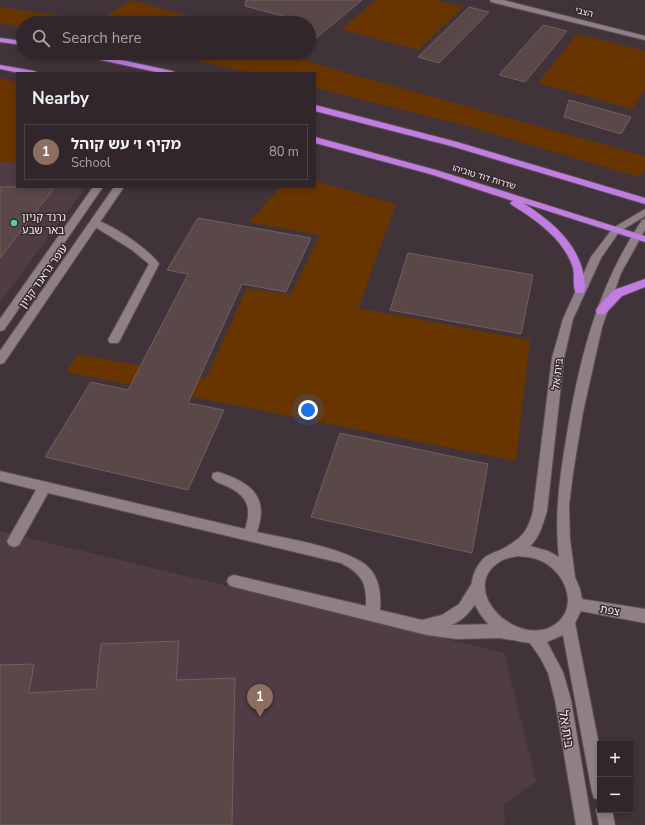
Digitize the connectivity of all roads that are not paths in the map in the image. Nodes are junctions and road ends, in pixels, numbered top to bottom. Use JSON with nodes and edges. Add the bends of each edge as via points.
{"nodes":[{"id":1,"x":494,"y":0,"type":"edge"},
{"id":2,"x":645,"y":38,"type":"edge"},
{"id":3,"x":0,"y":40,"type":"edge"},
{"id":4,"x":16,"y":42,"type":"edge"},
{"id":5,"x":111,"y":60,"type":"edge"},
{"id":6,"x":0,"y":67,"type":"edge"},
{"id":7,"x":28,"y":72,"type":"edge"},
{"id":8,"x":167,"y":72,"type":"edge"},
{"id":9,"x":316,"y":108,"type":"edge"},
{"id":10,"x":316,"y":140,"type":"edge"},
{"id":11,"x":97,"y":188,"type":"edge"},
{"id":12,"x":118,"y":188,"type":"edge"},
{"id":13,"x":495,"y":192,"type":"junction"},
{"id":14,"x":645,"y":201,"type":"edge"},
{"id":15,"x":645,"y":212,"type":"edge"},
{"id":16,"x":645,"y":222,"type":"edge"},
{"id":17,"x":95,"y":223,"type":"junction"},
{"id":18,"x":616,"y":230,"type":"junction"},
{"id":19,"x":640,"y":238,"type":"edge"},
{"id":20,"x":645,"y":283,"type":"edge"},
{"id":21,"x":580,"y":290,"type":"junction"},
{"id":22,"x":601,"y":311,"type":"junction"},
{"id":23,"x":0,"y":326,"type":"edge"},
{"id":24,"x":114,"y":340,"type":"dead end"},
{"id":25,"x":0,"y":360,"type":"edge"},
{"id":26,"x":0,"y":476,"type":"edge"},
{"id":27,"x":218,"y":477,"type":"dead end"},
{"id":28,"x":44,"y":487,"type":"junction"},
{"id":29,"x":249,"y":536,"type":"junction"},
{"id":30,"x":14,"y":541,"type":"dead end"},
{"id":31,"x":510,"y":551,"type":"junction"},
{"id":32,"x":568,"y":577,"type":"junction"},
{"id":33,"x":234,"y":581,"type":"dead end"},
{"id":34,"x":477,"y":587,"type":"junction"},
{"id":35,"x":575,"y":604,"type":"junction"},
{"id":36,"x":372,"y":615,"type":"junction"},
{"id":37,"x":645,"y":616,"type":"edge"},
{"id":38,"x":568,"y":623,"type":"junction"},
{"id":39,"x":416,"y":626,"type":"junction"},
{"id":40,"x":511,"y":633,"type":"junction"},
{"id":41,"x":535,"y":638,"type":"junction"},
{"id":42,"x":597,"y":777,"type":"edge"},
{"id":43,"x":605,"y":813,"type":"edge"},
{"id":44,"x":584,"y":825,"type":"edge"},
{"id":45,"x":607,"y":825,"type":"edge"}],
"edges":[{"from":1,"to":2,"type":"street","name":"הצבי"},
{"from":3,"to":4,"type":"highway"},
{"from":5,"to":8,"type":"highway"},
{"from":6,"to":7,"type":"highway"},
{"from":9,"to":14,"type":"highway","via":[[454,144]]},
{"from":10,"to":13,"type":"highway","name":"שדרות דוד טוביהו","via":[[433,172]]},
{"from":11,"to":23,"type":"street","name":"עופר גראנד קניון"},
{"from":12,"to":17,"type":"street","name":"עופר גראנד קניון"},
{"from":13,"to":18,"type":"highway","name":"שדרות דוד טוביהו"},
{"from":13,"to":21,"type":"highway","via":[[529,211],[565,243],[578,269]]},
{"from":15,"to":18,"type":"street","name":"בית אל"},
{"from":16,"to":19,"type":"street"},
{"from":17,"to":24,"type":"street","via":[[141,251],[154,264]]},
{"from":17,"to":25,"type":"street","name":"עופר גראנד קניון"},
{"from":18,"to":19,"type":"highway","name":"שדרות דוד טוביהו"},
{"from":18,"to":21,"type":"street","name":"בית אל","via":[[596,257]]},
{"from":19,"to":22,"type":"street","via":[[613,282]]},
{"from":20,"to":22,"type":"highway","via":[[618,293]]},
{"from":21,"to":31,"type":"street","name":"בית אל","via":[[568,319],[558,358],[540,511],[535,531],[525,543]]},
{"from":22,"to":32,"type":"street","via":[[578,402],[564,489],[562,525]]},
{"from":26,"to":28,"type":"street"},
{"from":27,"to":29,"type":"street","via":[[240,485],[254,500],[255,516]]},
{"from":28,"to":29,"type":"street"},
{"from":28,"to":30,"type":"street"},
{"from":29,"to":36,"type":"street","via":[[343,558],[358,565],[371,581],[374,597]]},
{"from":31,"to":32,"type":"street","via":[[540,554],[559,566]]},
{"from":31,"to":34,"type":"street","via":[[486,563],[479,574]]},
{"from":32,"to":35,"type":"street","via":[[574,591]]},
{"from":33,"to":36,"type":"street"},
{"from":34,"to":39,"type":"street","via":[[472,600],[457,614],[438,623]]},
{"from":34,"to":40,"type":"street","via":[[480,601],[487,614],[497,625]]},
{"from":35,"to":37,"type":"street","name":"צפת"},
{"from":35,"to":38,"type":"street"},
{"from":36,"to":39,"type":"street"},
{"from":38,"to":41,"type":"street","via":[[550,635]]},
{"from":38,"to":42,"type":"street","name":"בית אל"},
{"from":39,"to":40,"type":"street","via":[[456,632]]},
{"from":40,"to":41,"type":"street"},
{"from":41,"to":44,"type":"street","name":"בית אל","via":[[555,672],[563,700]]},
{"from":43,"to":45,"type":"street"}]}
